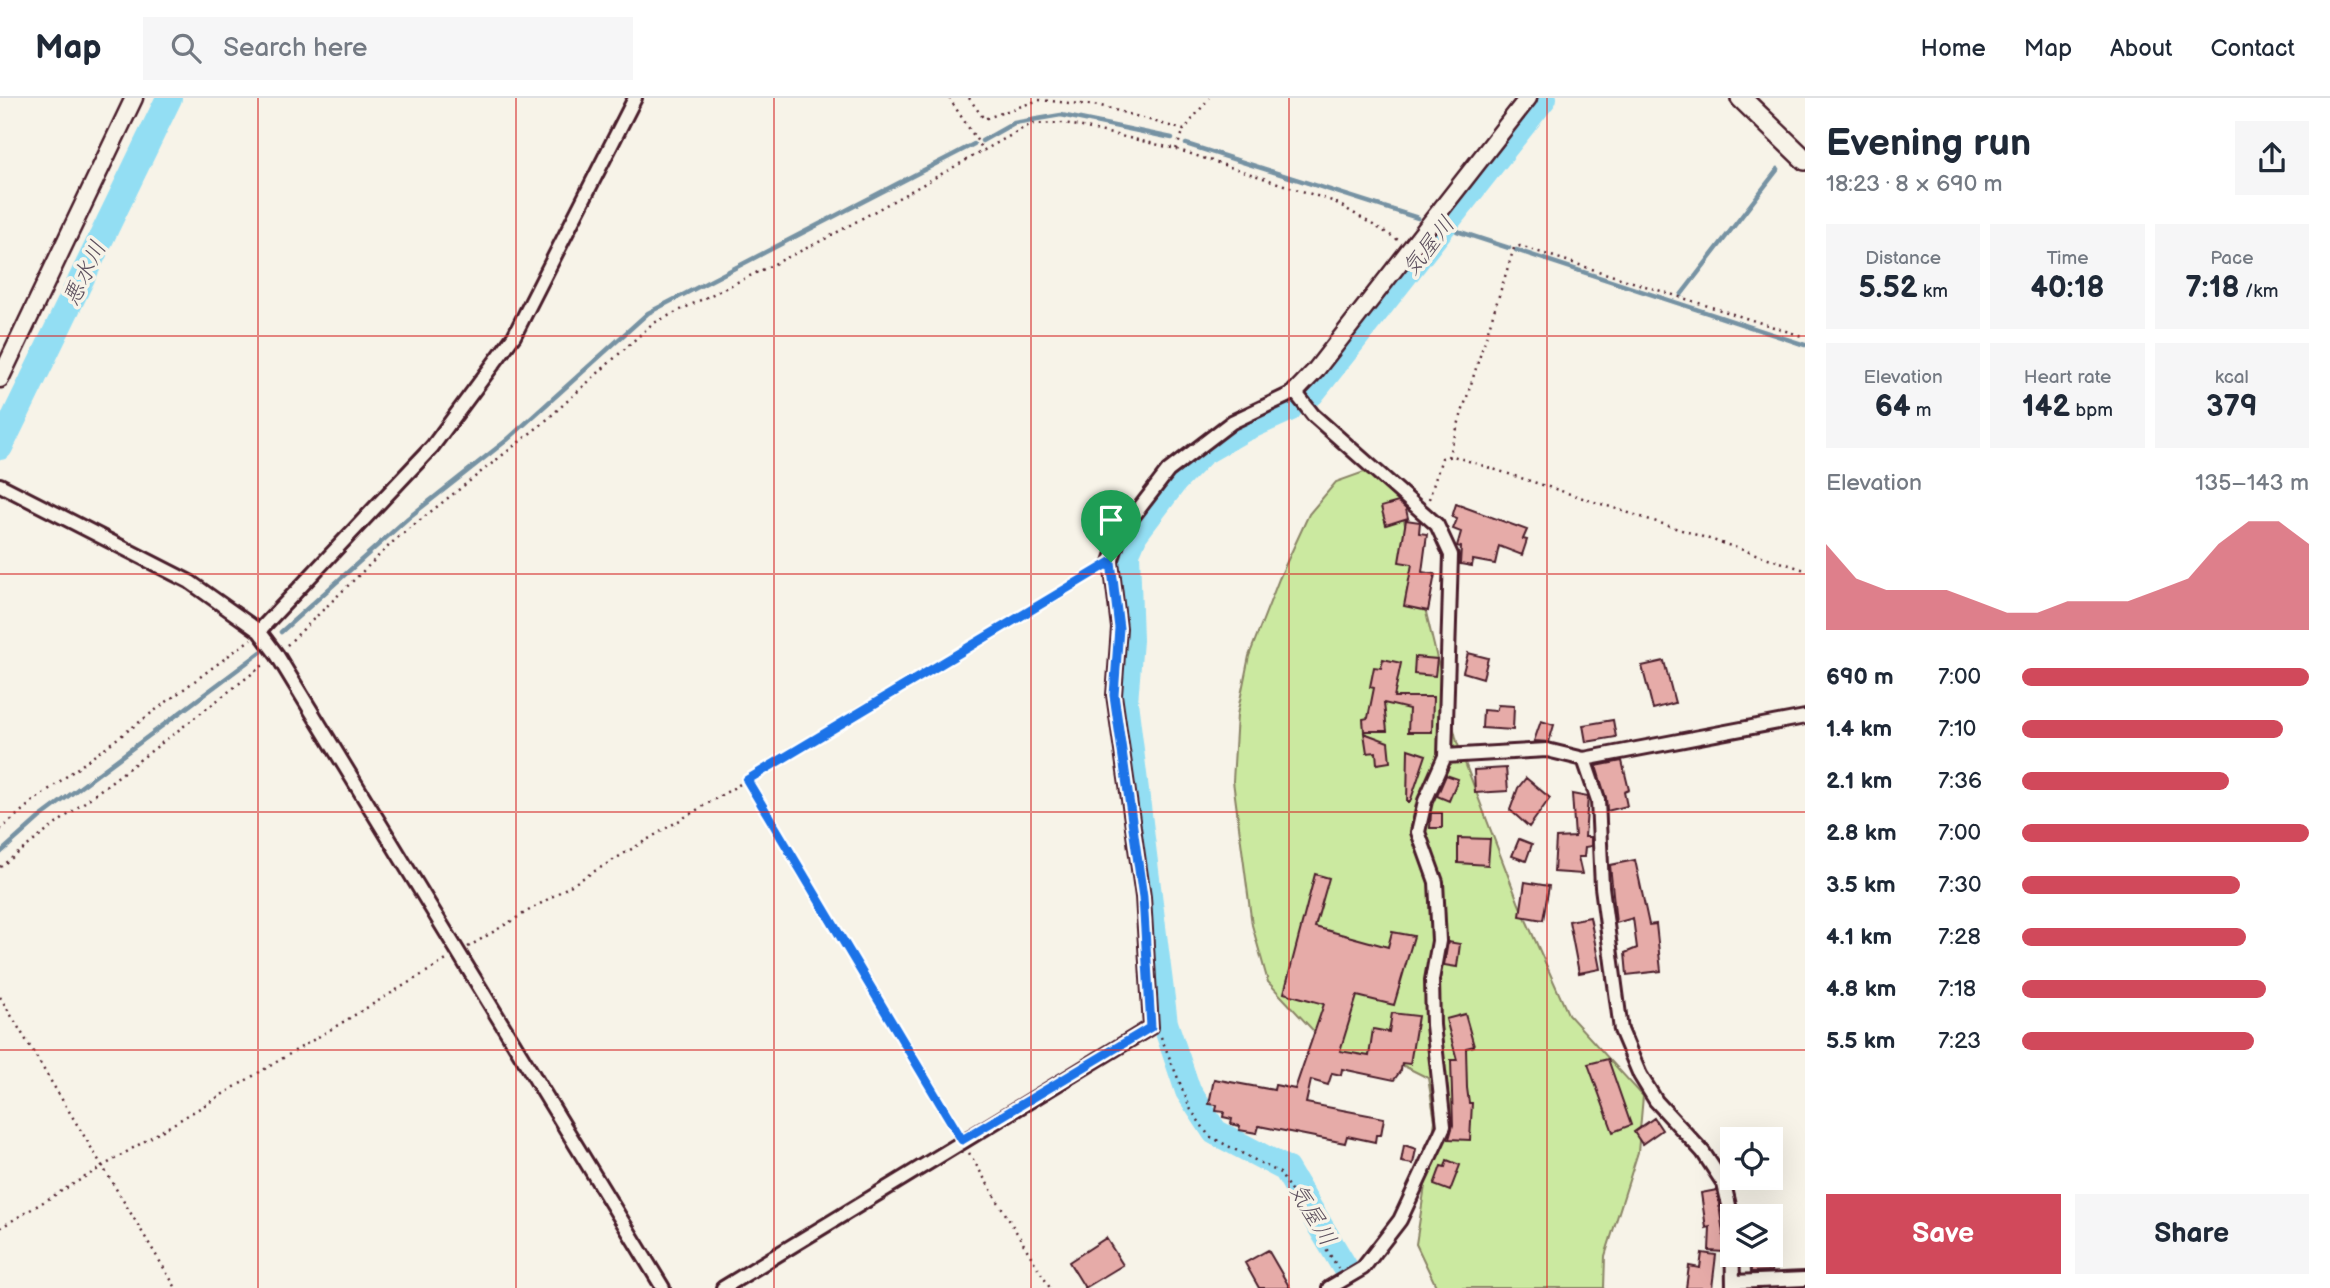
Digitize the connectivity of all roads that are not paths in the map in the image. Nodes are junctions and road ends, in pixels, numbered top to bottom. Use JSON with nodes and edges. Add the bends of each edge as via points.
{"nodes":[{"id":1,"x":134,"y":98,"type":"edge"},
{"id":2,"x":635,"y":98,"type":"edge"},
{"id":3,"x":1528,"y":98,"type":"edge"},
{"id":4,"x":1741,"y":98,"type":"edge"},
{"id":5,"x":1805,"y":160,"type":"edge"},
{"id":6,"x":0,"y":379,"type":"edge"},
{"id":7,"x":1295,"y":392,"type":"junction"},
{"id":8,"x":0,"y":485,"type":"edge"},
{"id":9,"x":259,"y":631,"type":"junction"},
{"id":10,"x":1805,"y":717,"type":"edge"},
{"id":11,"x":1445,"y":756,"type":"junction"},
{"id":12,"x":1584,"y":759,"type":"junction"},
{"id":13,"x":1728,"y":1204,"type":"edge"},
{"id":14,"x":1733,"y":1267,"type":"edge"},
{"id":15,"x":1805,"y":1279,"type":"edge"},
{"id":16,"x":1733,"y":1285,"type":"edge"},
{"id":17,"x":663,"y":1288,"type":"edge"},
{"id":18,"x":723,"y":1288,"type":"edge"},
{"id":19,"x":1329,"y":1288,"type":"edge"}],
"edges":[{"from":1,"to":6,"type":"street"},
{"from":2,"to":9,"type":"street","via":[[514,336],[432,447]]},
{"from":3,"to":7,"type":"street"},
{"from":4,"to":5,"type":"main road"},
{"from":7,"to":11,"type":"street","via":[[1313,415],[1437,525],[1451,555]]},
{"from":7,"to":18,"type":"street","via":[[1232,422],[1168,471],[1121,532],[1111,562],[1119,628],[1114,695],[1143,897],[1151,1027]]},
{"from":8,"to":9,"type":"street","via":[[190,582]]},
{"from":9,"to":17,"type":"street"},
{"from":10,"to":12,"type":"street"},
{"from":11,"to":12,"type":"street","via":[[1548,750]]},
{"from":11,"to":19,"type":"street","via":[[1425,801],[1418,832],[1436,882],[1439,941],[1432,980],[1433,1025],[1444,1126],[1400,1220],[1363,1268]]},
{"from":12,"to":13,"type":"street","via":[[1598,800],[1602,887],[1621,1030],[1640,1075],[1703,1152],[1724,1184]]},
{"from":14,"to":16,"type":"street"},
{"from":15,"to":16,"type":"street"}]}
